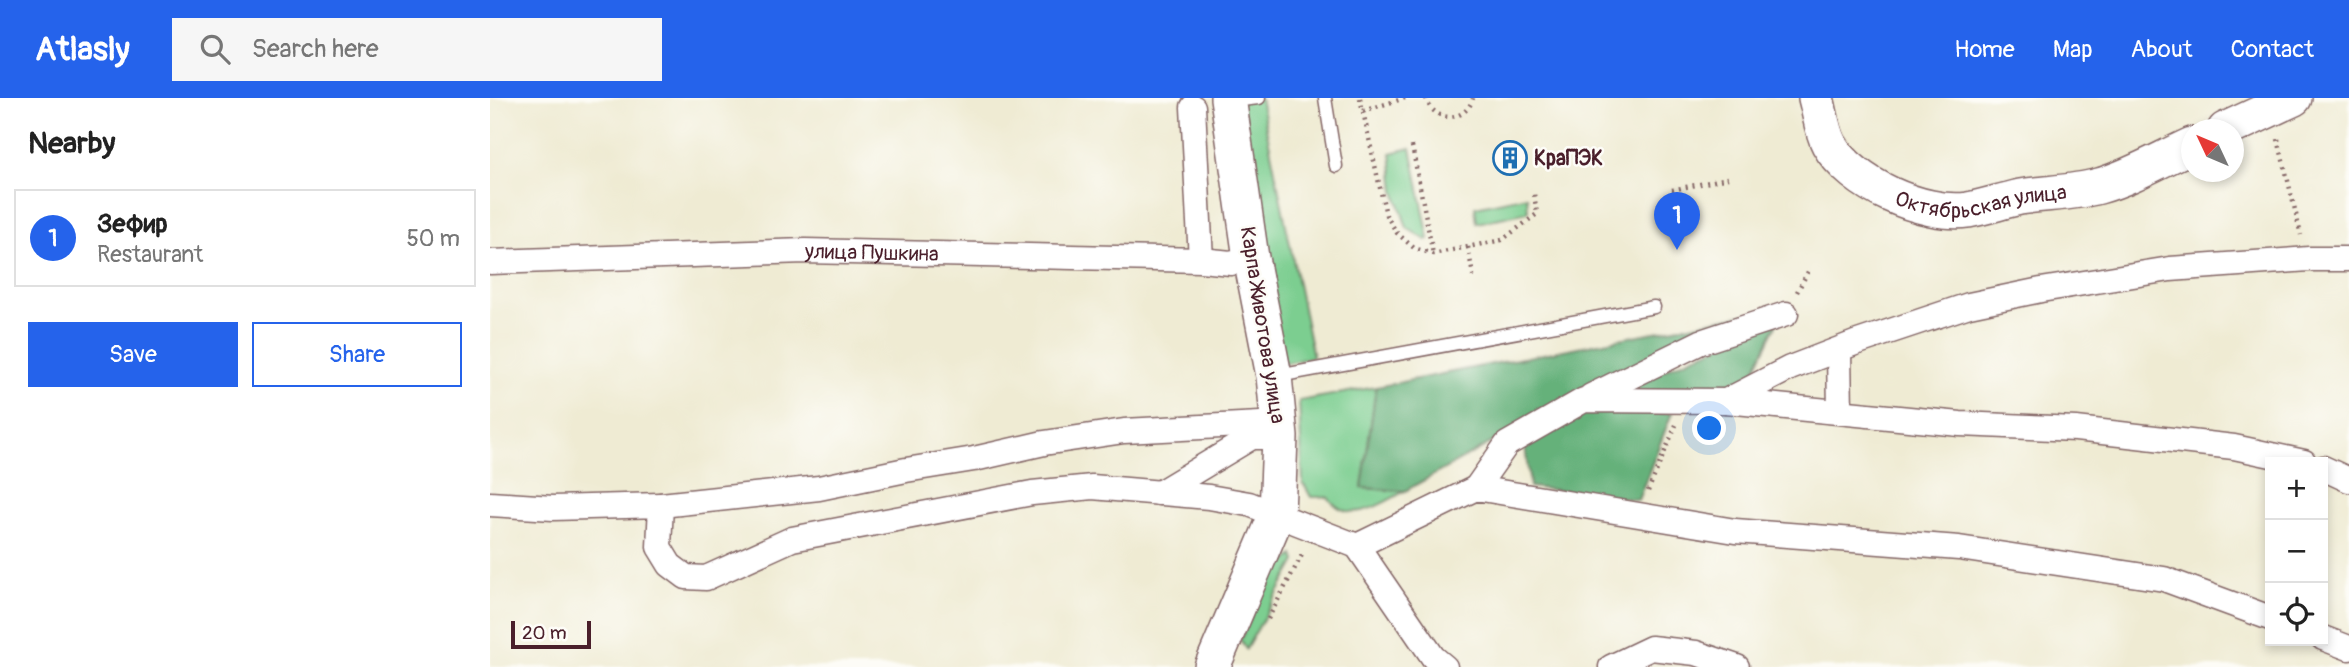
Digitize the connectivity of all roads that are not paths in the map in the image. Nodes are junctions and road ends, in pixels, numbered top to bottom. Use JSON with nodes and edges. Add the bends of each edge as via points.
{"nodes":[{"id":1,"x":1325,"y":98,"type":"edge"},
{"id":2,"x":1816,"y":98,"type":"edge"},
{"id":3,"x":1238,"y":99,"type":"edge"},
{"id":4,"x":2280,"y":101,"type":"edge"},
{"id":5,"x":1192,"y":102,"type":"edge"},
{"id":6,"x":2244,"y":120,"type":"edge"},
{"id":7,"x":2181,"y":150,"type":"edge"},
{"id":8,"x":1336,"y":166,"type":"dead end"},
{"id":9,"x":1251,"y":258,"type":"junction"},
{"id":10,"x":2349,"y":259,"type":"edge"},
{"id":11,"x":1201,"y":260,"type":"junction"},
{"id":12,"x":490,"y":262,"type":"edge"},
{"id":13,"x":1654,"y":307,"type":"dead end"},
{"id":14,"x":1786,"y":314,"type":"dead end"},
{"id":15,"x":1839,"y":351,"type":"junction"},
{"id":16,"x":1274,"y":376,"type":"junction"},
{"id":17,"x":1584,"y":400,"type":"junction"},
{"id":18,"x":1726,"y":401,"type":"junction"},
{"id":19,"x":1840,"y":412,"type":"junction"},
{"id":20,"x":1280,"y":430,"type":"junction"},
{"id":21,"x":2281,"y":457,"type":"edge"},
{"id":22,"x":2328,"y":470,"type":"edge"},
{"id":23,"x":2349,"y":480,"type":"edge"},
{"id":24,"x":1476,"y":488,"type":"junction"},
{"id":25,"x":1159,"y":493,"type":"junction"},
{"id":26,"x":490,"y":505,"type":"edge"},
{"id":27,"x":661,"y":505,"type":"junction"},
{"id":28,"x":1277,"y":514,"type":"junction"},
{"id":29,"x":1357,"y":546,"type":"junction"},
{"id":30,"x":2265,"y":616,"type":"edge"},
{"id":31,"x":2328,"y":640,"type":"edge"},
{"id":32,"x":2349,"y":648,"type":"edge"},
{"id":33,"x":1212,"y":667,"type":"edge"},
{"id":34,"x":1445,"y":667,"type":"edge"},
{"id":35,"x":1611,"y":667,"type":"edge"},
{"id":36,"x":1737,"y":667,"type":"edge"}],
"edges":[{"from":1,"to":8,"type":"lane"},
{"from":2,"to":7,"type":"main road","name":"Октябрьская улица","via":[[1828,143],[1844,164],[1877,188],[1931,207],[1966,210],[2092,188]]},
{"from":3,"to":5,"type":"street"},
{"from":3,"to":9,"type":"main road","name":"Карпа Животова улица"},
{"from":4,"to":6,"type":"main road"},
{"from":5,"to":11,"type":"street"},
{"from":9,"to":11,"type":"street","name":"улица Пушкина","via":[[1231,263]]},
{"from":9,"to":16,"type":"main road","name":"Карпа Животова улица"},
{"from":10,"to":15,"type":"street","via":[[2170,269],[2041,290],[1969,305]]},
{"from":11,"to":12,"type":"street","name":"улица Пушкина","via":[[805,251]]},
{"from":13,"to":16,"type":"lane"},
{"from":14,"to":17,"type":"street","via":[[1701,342]]},
{"from":15,"to":18,"type":"street","via":[[1790,368]]},
{"from":15,"to":19,"type":"street"},
{"from":16,"to":20,"type":"main road","name":"Карпа Животова улица"},
{"from":17,"to":18,"type":"street"},
{"from":17,"to":24,"type":"street","via":[[1507,444]]},
{"from":18,"to":19,"type":"street"},
{"from":19,"to":21,"type":"street","via":[[2076,429],[2234,447]]},
{"from":20,"to":25,"type":"street","via":[[1252,438]]},
{"from":20,"to":27,"type":"street","via":[[1111,433],[819,488]]},
{"from":20,"to":28,"type":"main road","name":"Карпа Животова улица"},
{"from":22,"to":23,"type":"street"},
{"from":24,"to":29,"type":"street"},
{"from":24,"to":30,"type":"street","via":[[1735,531],[1959,548],[2164,579]]},
{"from":25,"to":27,"type":"street","via":[[1092,486],[875,522],[792,539],[706,579],[686,577],[670,565],[660,547]]},
{"from":25,"to":28,"type":"street","via":[[1249,504]]},
{"from":26,"to":27,"type":"street"},
{"from":28,"to":29,"type":"street"},
{"from":28,"to":33,"type":"main road","name":"Карпа Животова улица"},
{"from":29,"to":34,"type":"street","via":[[1433,657]]},
{"from":31,"to":32,"type":"street"},
{"from":35,"to":36,"type":"street","via":[[1651,649],[1696,653]]}]}
